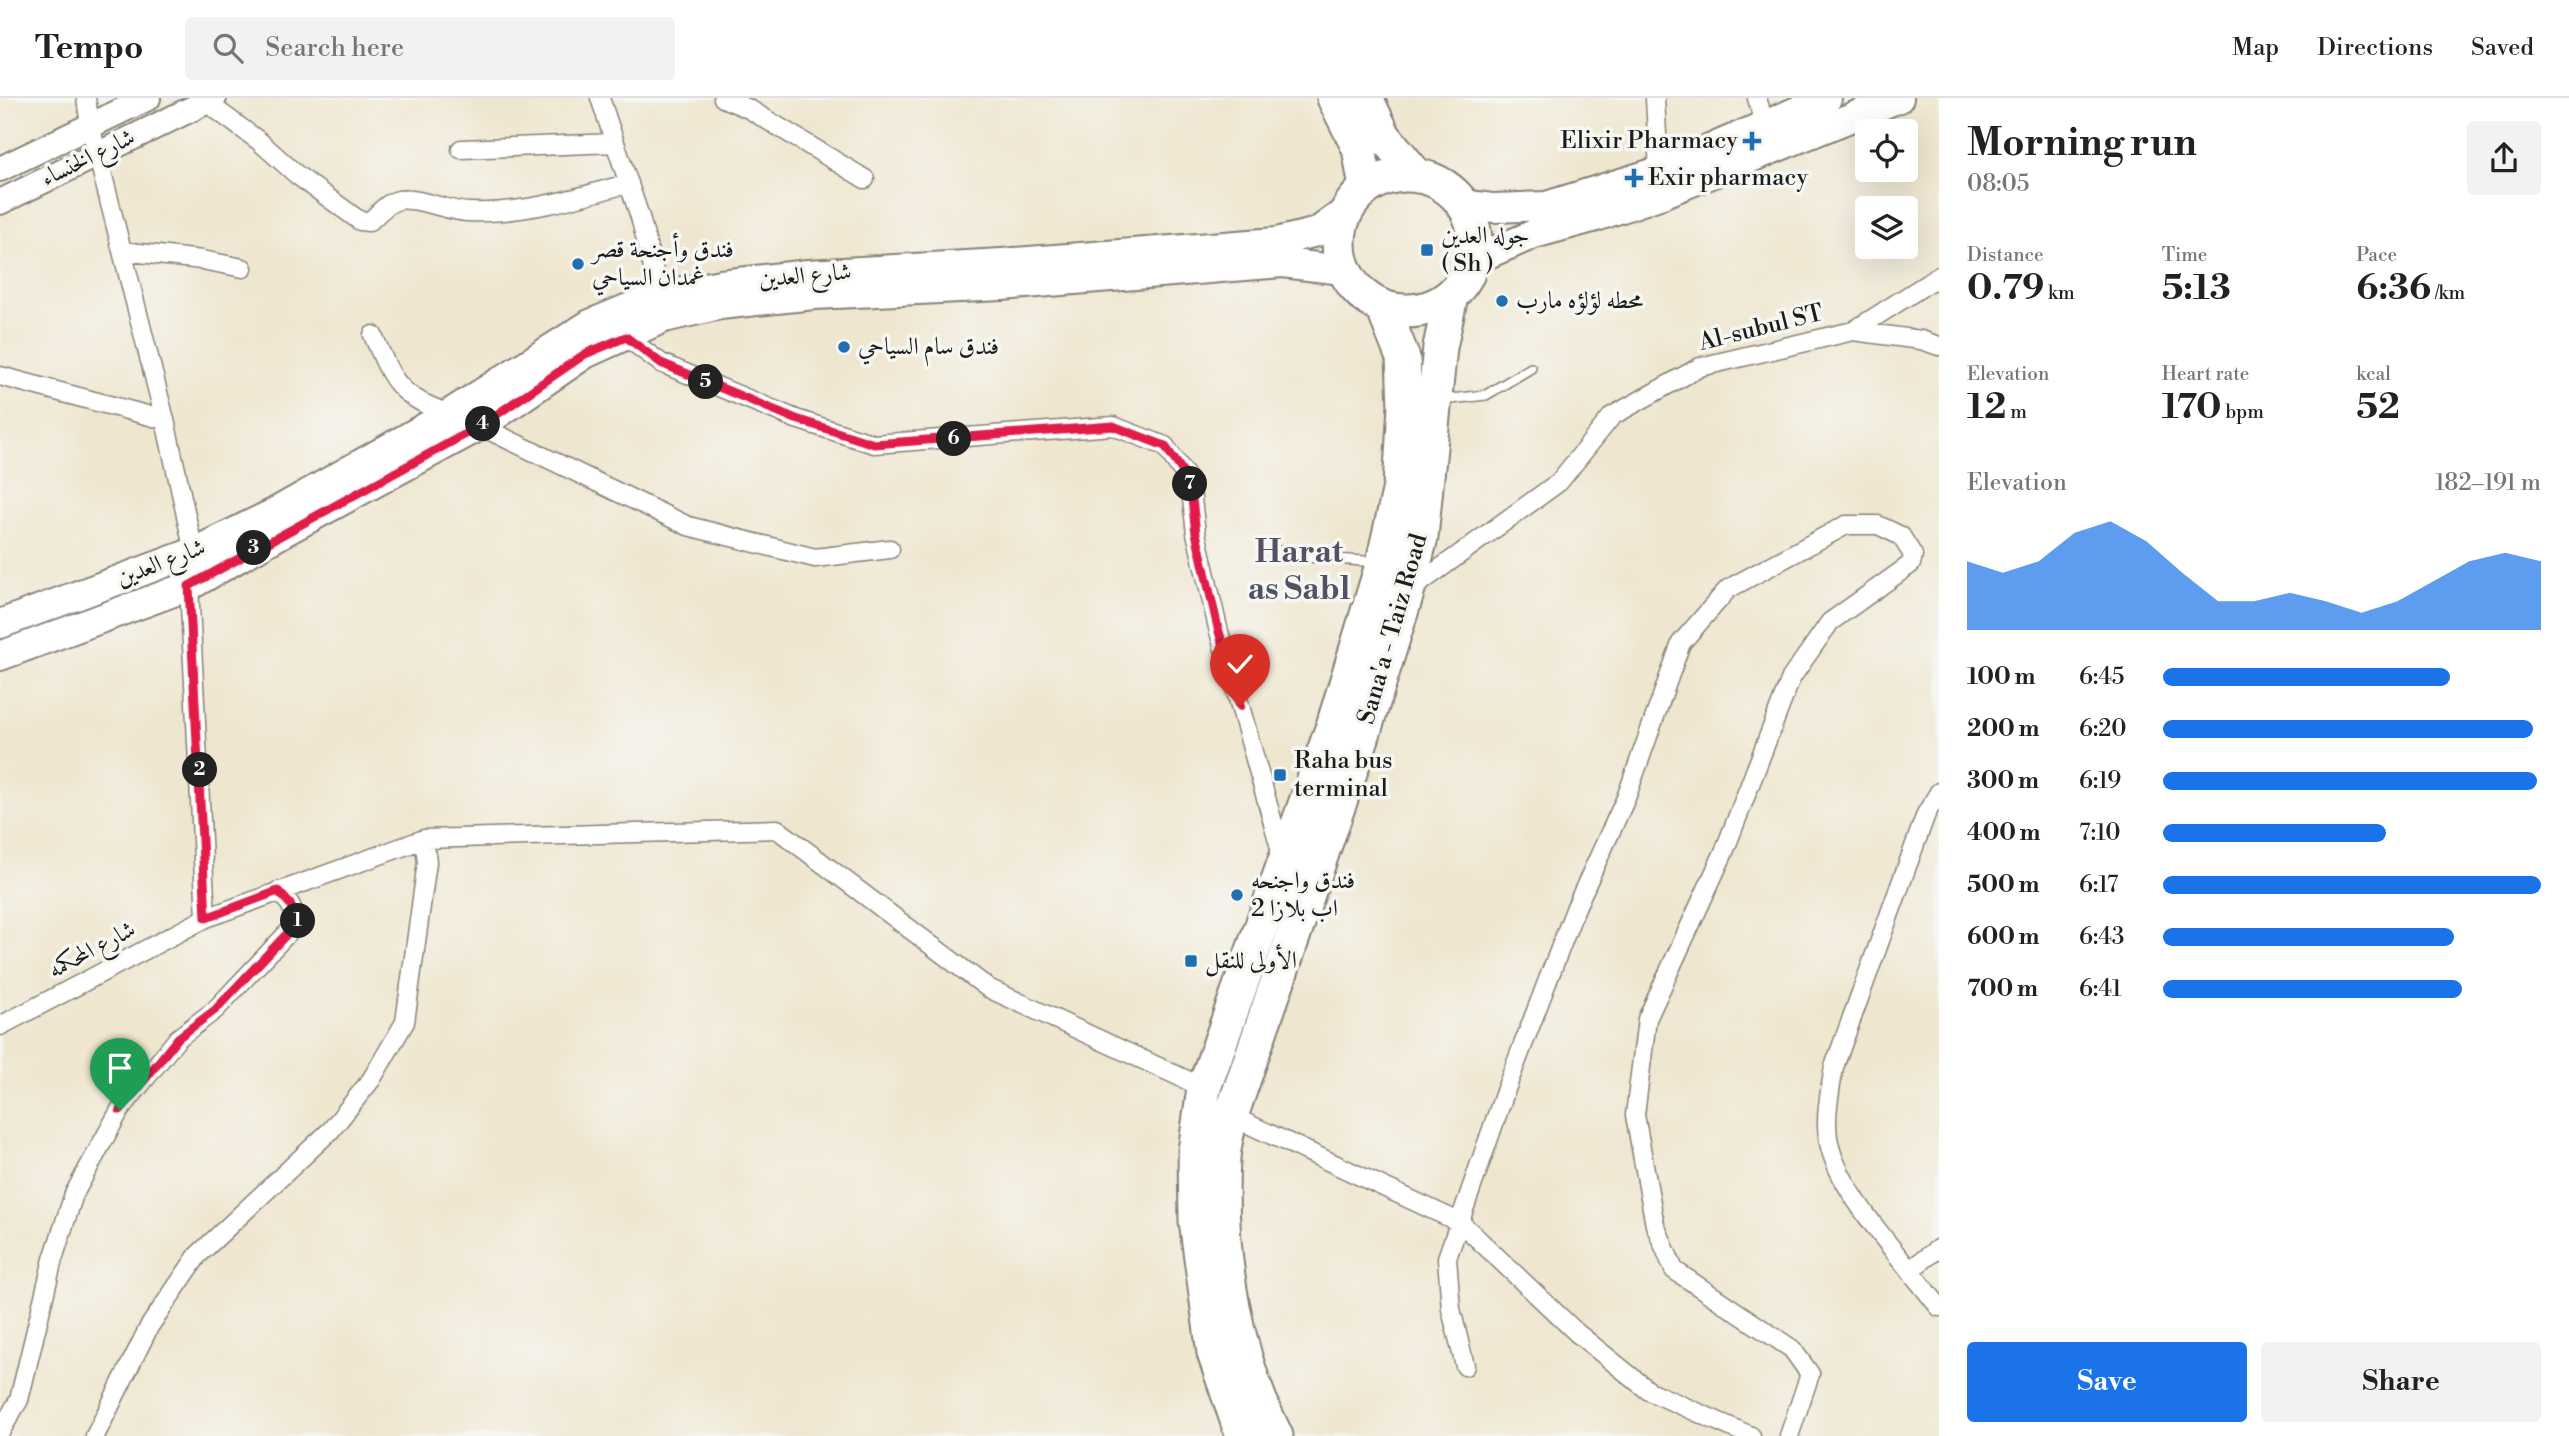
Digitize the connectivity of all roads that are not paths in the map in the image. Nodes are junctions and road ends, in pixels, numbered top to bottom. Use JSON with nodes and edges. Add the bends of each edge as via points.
{"nodes":[{"id":1,"x":86,"y":98,"type":"edge"},
{"id":2,"x":148,"y":98,"type":"edge"},
{"id":3,"x":600,"y":98,"type":"edge"},
{"id":4,"x":723,"y":98,"type":"edge"},
{"id":5,"x":1334,"y":98,"type":"edge"},
{"id":6,"x":1366,"y":98,"type":"edge"},
{"id":7,"x":1655,"y":98,"type":"edge"},
{"id":8,"x":1757,"y":98,"type":"edge"},
{"id":9,"x":1827,"y":98,"type":"edge"},
{"id":10,"x":1899,"y":98,"type":"edge"},
{"id":11,"x":210,"y":100,"type":"edge"},
{"id":12,"x":90,"y":125,"type":"junction"},
{"id":13,"x":1765,"y":126,"type":"junction"},
{"id":14,"x":615,"y":143,"type":"junction"},
{"id":15,"x":461,"y":149,"type":"dead end"},
{"id":16,"x":97,"y":153,"type":"junction"},
{"id":17,"x":0,"y":169,"type":"edge"},
{"id":18,"x":1659,"y":171,"type":"junction"},
{"id":19,"x":1418,"y":176,"type":"junction"},
{"id":20,"x":865,"y":179,"type":"dead end"},
{"id":21,"x":629,"y":183,"type":"junction"},
{"id":22,"x":1356,"y":200,"type":"junction"},
{"id":23,"x":0,"y":201,"type":"edge"},
{"id":24,"x":1464,"y":204,"type":"junction"},
{"id":25,"x":122,"y":251,"type":"junction"},
{"id":26,"x":1474,"y":260,"type":"junction"},
{"id":27,"x":243,"y":268,"type":"dead end"},
{"id":28,"x":1343,"y":270,"type":"junction"},
{"id":29,"x":1939,"y":276,"type":"edge"},
{"id":30,"x":660,"y":295,"type":"junction"},
{"id":31,"x":1451,"y":296,"type":"junction"},
{"id":32,"x":1383,"y":308,"type":"junction"},
{"id":33,"x":1853,"y":331,"type":"junction"},
{"id":34,"x":373,"y":335,"type":"dead end"},
{"id":35,"x":626,"y":337,"type":"junction"},
{"id":36,"x":1939,"y":346,"type":"edge"},
{"id":37,"x":1531,"y":368,"type":"dead end"},
{"id":38,"x":0,"y":376,"type":"edge"},
{"id":39,"x":1434,"y":400,"type":"junction"},
{"id":40,"x":449,"y":414,"type":"junction"},
{"id":41,"x":164,"y":420,"type":"junction"},
{"id":42,"x":480,"y":426,"type":"junction"},
{"id":43,"x":890,"y":549,"type":"dead end"},
{"id":44,"x":1275,"y":550,"type":"dead end"},
{"id":45,"x":194,"y":552,"type":"junction"},
{"id":46,"x":1383,"y":562,"type":"junction"},
{"id":47,"x":189,"y":586,"type":"junction"},
{"id":48,"x":1406,"y":593,"type":"junction"},
{"id":49,"x":0,"y":624,"type":"edge"},
{"id":50,"x":0,"y":656,"type":"edge"},
{"id":51,"x":1939,"y":792,"type":"edge"},
{"id":52,"x":424,"y":839,"type":"junction"},
{"id":53,"x":1284,"y":861,"type":"junction"},
{"id":54,"x":278,"y":891,"type":"junction"},
{"id":55,"x":206,"y":918,"type":"junction"},
{"id":56,"x":0,"y":1026,"type":"edge"},
{"id":57,"x":1204,"y":1088,"type":"junction"},
{"id":58,"x":1231,"y":1116,"type":"junction"},
{"id":59,"x":1461,"y":1223,"type":"junction"},
{"id":60,"x":1939,"y":1248,"type":"edge"},
{"id":61,"x":1911,"y":1269,"type":"junction"},
{"id":62,"x":1939,"y":1307,"type":"edge"},
{"id":63,"x":1465,"y":1366,"type":"dead end"},
{"id":64,"x":0,"y":1432,"type":"edge"},
{"id":65,"x":96,"y":1436,"type":"edge"},
{"id":66,"x":1244,"y":1436,"type":"edge"},
{"id":67,"x":1276,"y":1436,"type":"edge"},
{"id":68,"x":1751,"y":1436,"type":"edge"},
{"id":69,"x":1789,"y":1436,"type":"edge"}],
"edges":[{"from":1,"to":12,"type":"street"},
{"from":2,"to":12,"type":"street","name":"شارع الخنساء"},
{"from":3,"to":14,"type":"street"},
{"from":4,"to":20,"type":"street"},
{"from":5,"to":22,"type":"highway","via":[[1359,148]]},
{"from":6,"to":19,"type":"highway","via":[[1384,136]]},
{"from":7,"to":18,"type":"street"},
{"from":8,"to":13,"type":"street"},
{"from":9,"to":13,"type":"main road"},
{"from":10,"to":26,"type":"main road","via":[[1662,194],[1534,234]]},
{"from":11,"to":16,"type":"street","name":"شارع الخنساء"},
{"from":11,"to":21,"type":"street","via":[[297,176],[360,221],[369,222],[400,199],[466,212],[504,211],[565,201]]},
{"from":12,"to":16,"type":"street"},
{"from":12,"to":17,"type":"street","name":"شارع الخنساء"},
{"from":13,"to":18,"type":"main road"},
{"from":14,"to":15,"type":"street"},
{"from":14,"to":21,"type":"street"},
{"from":16,"to":23,"type":"street","name":"شارع الخنساء"},
{"from":16,"to":25,"type":"street"},
{"from":18,"to":24,"type":"main road","via":[[1546,206]]},
{"from":19,"to":22,"type":"highway","via":[[1390,177]]},
{"from":19,"to":24,"type":"highway","via":[[1435,181]]},
{"from":21,"to":30,"type":"street"},
{"from":22,"to":28,"type":"highway","via":[[1338,241]]},
{"from":22,"to":30,"type":"main road","name":"شارع العدين","via":[[1317,232],[1276,242],[808,274]]},
{"from":24,"to":26,"type":"highway","via":[[1473,222]]},
{"from":25,"to":27,"type":"street"},
{"from":25,"to":41,"type":"street"},
{"from":26,"to":31,"type":"highway","via":[[1466,280]]},
{"from":28,"to":32,"type":"highway","via":[[1360,293]]},
{"from":28,"to":35,"type":"main road","name":"شارع العدين","via":[[1282,264],[814,295],[720,305],[664,317]]},
{"from":29,"to":33,"type":"street","name":"Al-subul ST"},
{"from":30,"to":40,"type":"main road","name":"شارع العدين","via":[[590,324]]},
{"from":31,"to":32,"type":"highway","via":[[1432,307],[1408,312]]},
{"from":31,"to":39,"type":"highway","name":"Sana'a - Taiz Road"},
{"from":32,"to":46,"type":"highway","name":"Sana'a - Taiz Road","via":[[1403,358],[1405,406],[1400,487]]},
{"from":33,"to":36,"type":"street"},
{"from":33,"to":48,"type":"street","name":"Al-subul ST","via":[[1700,367],[1612,416],[1559,482]]},
{"from":34,"to":40,"type":"street","via":[[390,374],[410,397]]},
{"from":35,"to":42,"type":"main road","name":"شارع العدين","via":[[585,354]]},
{"from":35,"to":53,"type":"street","via":[[661,363],[796,419],[874,444],[1113,426],[1165,446],[1190,482],[1196,533],[1218,628]]},
{"from":37,"to":39,"type":"lane","via":[[1486,395]]},
{"from":38,"to":41,"type":"street"},
{"from":39,"to":48,"type":"highway","name":"Sana'a - Taiz Road","via":[[1420,537]]},
{"from":40,"to":45,"type":"main road","name":"شارع العدين","via":[[272,514]]},
{"from":41,"to":45,"type":"street"},
{"from":42,"to":43,"type":"street","via":[[688,526],[815,558]]},
{"from":42,"to":47,"type":"main road","name":"شارع العدين"},
{"from":44,"to":46,"type":"lane","via":[[1306,557]]},
{"from":45,"to":49,"type":"main road","name":"شارع العدين"},
{"from":46,"to":53,"type":"highway","name":"Sana'a - Taiz Road","via":[[1333,726]]},
{"from":47,"to":50,"type":"main road","name":"شارع العدين"},
{"from":47,"to":55,"type":"street"},
{"from":48,"to":58,"type":"highway","name":"Sana'a - Taiz Road","via":[[1362,738]]},
{"from":51,"to":61,"type":"street","via":[[1926,814],[1834,1067],[1827,1107],[1829,1146],[1843,1180]]},
{"from":52,"to":54,"type":"street","name":"شارع المحكمه"},
{"from":52,"to":57,"type":"street","name":"شارع المحكمه","via":[[777,829],[988,988]]},
{"from":52,"to":65,"type":"street","via":[[427,862],[405,1022],[371,1080],[331,1130],[198,1255],[149,1327]]},
{"from":53,"to":57,"type":"highway","name":"Sana'a - Taiz Road"},
{"from":54,"to":55,"type":"street","name":"شارع المحكمه"},
{"from":54,"to":64,"type":"street","via":[[298,922],[215,1010],[178,1038],[120,1110],[74,1194],[53,1259],[19,1400]]},
{"from":55,"to":56,"type":"street","name":"شارع المحكمه"},
{"from":57,"to":66,"type":"highway","name":"Sana'a - Taiz Road","via":[[1195,1152],[1196,1221],[1214,1353]]},
{"from":58,"to":59,"type":"street"},
{"from":58,"to":67,"type":"highway","name":"Sana'a - Taiz Road","via":[[1223,1157],[1230,1286],[1243,1349]]},
{"from":59,"to":63,"type":"street","via":[[1447,1258],[1451,1309]]},
{"from":59,"to":68,"type":"street","via":[[1577,1333],[1649,1391]]},
{"from":59,"to":69,"type":"street","via":[[1511,1076],[1576,907],[1626,798],[1681,643],[1728,589],[1846,525],[1878,525],[1901,536],[1913,555],[1911,564],[1830,622],[1791,678],[1724,852],[1647,1019],[1635,1115],[1655,1225],[1674,1270],[1792,1349],[1810,1374]]},
{"from":60,"to":61,"type":"street"},
{"from":61,"to":62,"type":"street"}]}
